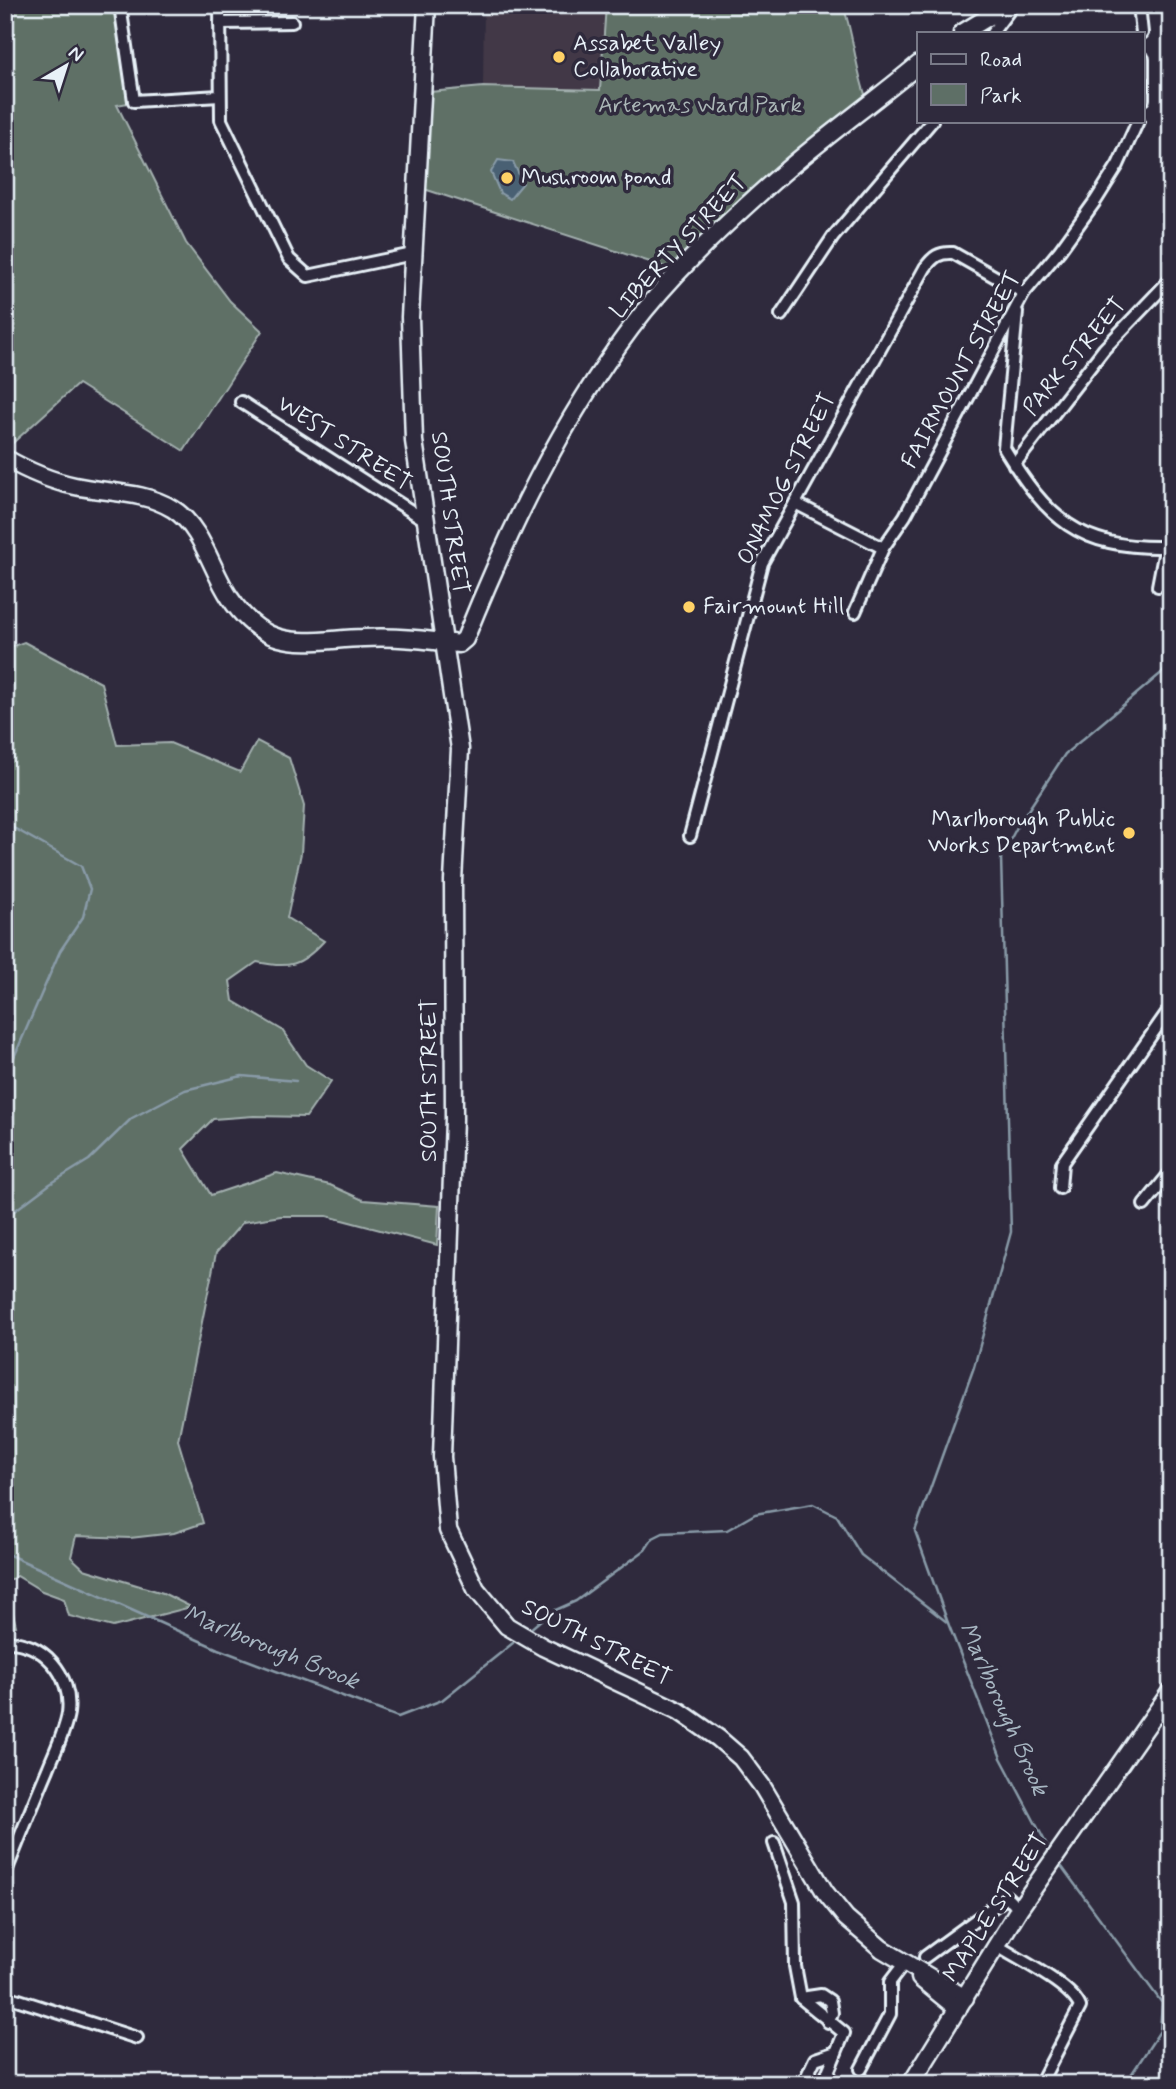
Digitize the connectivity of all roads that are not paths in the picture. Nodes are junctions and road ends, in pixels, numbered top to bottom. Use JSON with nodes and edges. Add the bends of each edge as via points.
{"nodes":[{"id":1,"x":120,"y":5,"type":"edge"},
{"id":2,"x":220,"y":5,"type":"edge"},
{"id":3,"x":427,"y":5,"type":"edge"},
{"id":4,"x":1008,"y":5,"type":"edge"},
{"id":5,"x":1013,"y":5,"type":"edge"},
{"id":6,"x":1139,"y":5,"type":"edge"},
{"id":7,"x":292,"y":22,"type":"dead end"},
{"id":8,"x":220,"y":23,"type":"junction"},
{"id":9,"x":964,"y":32,"type":"edge"},
{"id":10,"x":993,"y":32,"type":"edge"},
{"id":11,"x":1142,"y":32,"type":"edge"},
{"id":12,"x":917,"y":66,"type":"edge"},
{"id":13,"x":220,"y":96,"type":"junction"},
{"id":14,"x":931,"y":122,"type":"edge"},
{"id":15,"x":1138,"y":122,"type":"edge"},
{"id":16,"x":413,"y":254,"type":"junction"},
{"id":17,"x":1171,"y":279,"type":"edge"},
{"id":18,"x":1024,"y":293,"type":"junction"},
{"id":19,"x":1017,"y":307,"type":"junction"},
{"id":20,"x":781,"y":315,"type":"dead end"},
{"id":21,"x":241,"y":402,"type":"dead end"},
{"id":22,"x":5,"y":458,"type":"edge"},
{"id":23,"x":1014,"y":465,"type":"junction"},
{"id":24,"x":795,"y":503,"type":"junction"},
{"id":25,"x":1171,"y":519,"type":"edge"},
{"id":26,"x":425,"y":520,"type":"junction"},
{"id":27,"x":1166,"y":547,"type":"junction"},
{"id":28,"x":883,"y":548,"type":"junction"},
{"id":29,"x":1158,"y":586,"type":"dead end"},
{"id":30,"x":855,"y":612,"type":"dead end"},
{"id":31,"x":445,"y":643,"type":"junction"},
{"id":32,"x":690,"y":836,"type":"dead end"},
{"id":33,"x":1171,"y":1007,"type":"edge"},
{"id":34,"x":1171,"y":1172,"type":"edge"},
{"id":35,"x":1060,"y":1188,"type":"dead end"},
{"id":36,"x":1144,"y":1205,"type":"dead end"},
{"id":37,"x":5,"y":1642,"type":"edge"},
{"id":38,"x":1171,"y":1691,"type":"edge"},
{"id":39,"x":774,"y":1843,"type":"dead end"},
{"id":40,"x":5,"y":1874,"type":"edge"},
{"id":41,"x":1019,"y":1909,"type":"junction"},
{"id":42,"x":996,"y":1945,"type":"junction"},
{"id":43,"x":888,"y":1952,"type":"junction"},
{"id":44,"x":925,"y":1957,"type":"dead end"},
{"id":45,"x":903,"y":1965,"type":"junction"},
{"id":46,"x":976,"y":1975,"type":"junction"},
{"id":47,"x":942,"y":1989,"type":"junction"},
{"id":48,"x":5,"y":1993,"type":"edge"},
{"id":49,"x":802,"y":1998,"type":"junction"},
{"id":50,"x":961,"y":2003,"type":"junction"},
{"id":51,"x":828,"y":2022,"type":"junction"},
{"id":52,"x":943,"y":2033,"type":"junction"},
{"id":53,"x":137,"y":2038,"type":"dead end"},
{"id":54,"x":836,"y":2052,"type":"junction"},
{"id":55,"x":861,"y":2069,"type":"dead end"},
{"id":56,"x":803,"y":2084,"type":"edge"},
{"id":57,"x":823,"y":2084,"type":"edge"},
{"id":58,"x":911,"y":2084,"type":"edge"},
{"id":59,"x":1040,"y":2084,"type":"edge"}],
"edges":[{"from":1,"to":13,"type":"street","via":[[134,101]]},
{"from":2,"to":8,"type":"street"},
{"from":3,"to":16,"type":"main road","name":"SOUTH STREET"},
{"from":4,"to":9,"type":"main road"},
{"from":5,"to":10,"type":"street"},
{"from":6,"to":11,"type":"street"},
{"from":7,"to":8,"type":"street"},
{"from":8,"to":13,"type":"street"},
{"from":12,"to":31,"type":"main road","name":"LIBERTY STREET","via":[[765,189],[632,326],[545,463],[497,560],[465,639],[459,645]]},
{"from":13,"to":16,"type":"street","via":[[221,120],[297,268],[308,276]]},
{"from":14,"to":20,"type":"street","via":[[833,237]]},
{"from":15,"to":18,"type":"street","name":"FAIRMOUNT STREET","via":[[1096,200]]},
{"from":16,"to":26,"type":"main road","name":"SOUTH STREET","via":[[414,441]]},
{"from":17,"to":23,"type":"street","name":"PARK STREET","via":[[1104,349]]},
{"from":18,"to":19,"type":"street","name":"FAIRMOUNT STREET"},
{"from":18,"to":24,"type":"street","name":"ONAMOG STREET","via":[[953,253],[933,258]]},
{"from":19,"to":23,"type":"street","via":[[1004,448]]},
{"from":19,"to":28,"type":"street","name":"FAIRMOUNT STREET","via":[[905,516]]},
{"from":21,"to":26,"type":"street","name":"WEST STREET"},
{"from":22,"to":31,"type":"main road","via":[[65,483],[145,498],[173,509],[193,530],[234,604],[253,623],[281,639],[311,643],[377,637]]},
{"from":23,"to":27,"type":"street","via":[[1045,508],[1078,533],[1128,545]]},
{"from":24,"to":28,"type":"street"},
{"from":24,"to":32,"type":"street","name":"ONAMOG STREET","via":[[762,563]]},
{"from":25,"to":27,"type":"street"},
{"from":26,"to":31,"type":"main road","name":"SOUTH STREET"},
{"from":27,"to":29,"type":"street"},
{"from":28,"to":30,"type":"street","name":"FAIRMOUNT STREET"},
{"from":31,"to":43,"type":"main road","name":"SOUTH STREET","via":[[460,776],[453,881],[454,1119],[442,1457],[448,1530],[476,1589],[507,1626],[679,1711],[732,1750],[771,1799],[832,1902],[853,1926]]},
{"from":33,"to":35,"type":"street","via":[[1062,1163]]},
{"from":34,"to":36,"type":"street"},
{"from":37,"to":40,"type":"street","via":[[27,1643],[48,1657],[69,1703],[63,1730]]},
{"from":38,"to":41,"type":"main road","name":"MAPLE STREET"},
{"from":39,"to":49,"type":"street","via":[[794,1902],[795,1966]]},
{"from":41,"to":42,"type":"main road","name":"MAPLE STREET"},
{"from":41,"to":44,"type":"street","via":[[1007,1897]]},
{"from":42,"to":46,"type":"main road","name":"MAPLE STREET"},
{"from":42,"to":59,"type":"street","via":[[1063,1988],[1080,2007]]},
{"from":43,"to":45,"type":"main road","name":"SOUTH STREET"},
{"from":43,"to":47,"type":"main road","name":"SOUTH STREET"},
{"from":45,"to":47,"type":"main road","name":"SOUTH STREET"},
{"from":45,"to":55,"type":"street","via":[[890,1982],[890,2014]]},
{"from":46,"to":47,"type":"main road"},
{"from":46,"to":50,"type":"main road","name":"MAPLE STREET"},
{"from":47,"to":50,"type":"main road","name":"SOUTH STREET"},
{"from":47,"to":52,"type":"main road"},
{"from":48,"to":53,"type":"street"},
{"from":49,"to":51,"type":"street"},
{"from":49,"to":51,"type":"street","via":[[821,1995],[830,2001]]},
{"from":50,"to":52,"type":"main road","name":"MAPLE STREET"},
{"from":51,"to":54,"type":"street","via":[[844,2033]]},
{"from":52,"to":58,"type":"main road","name":"MAPLE STREET"},
{"from":54,"to":56,"type":"street","via":[[816,2059]]},
{"from":54,"to":57,"type":"street"}]}
